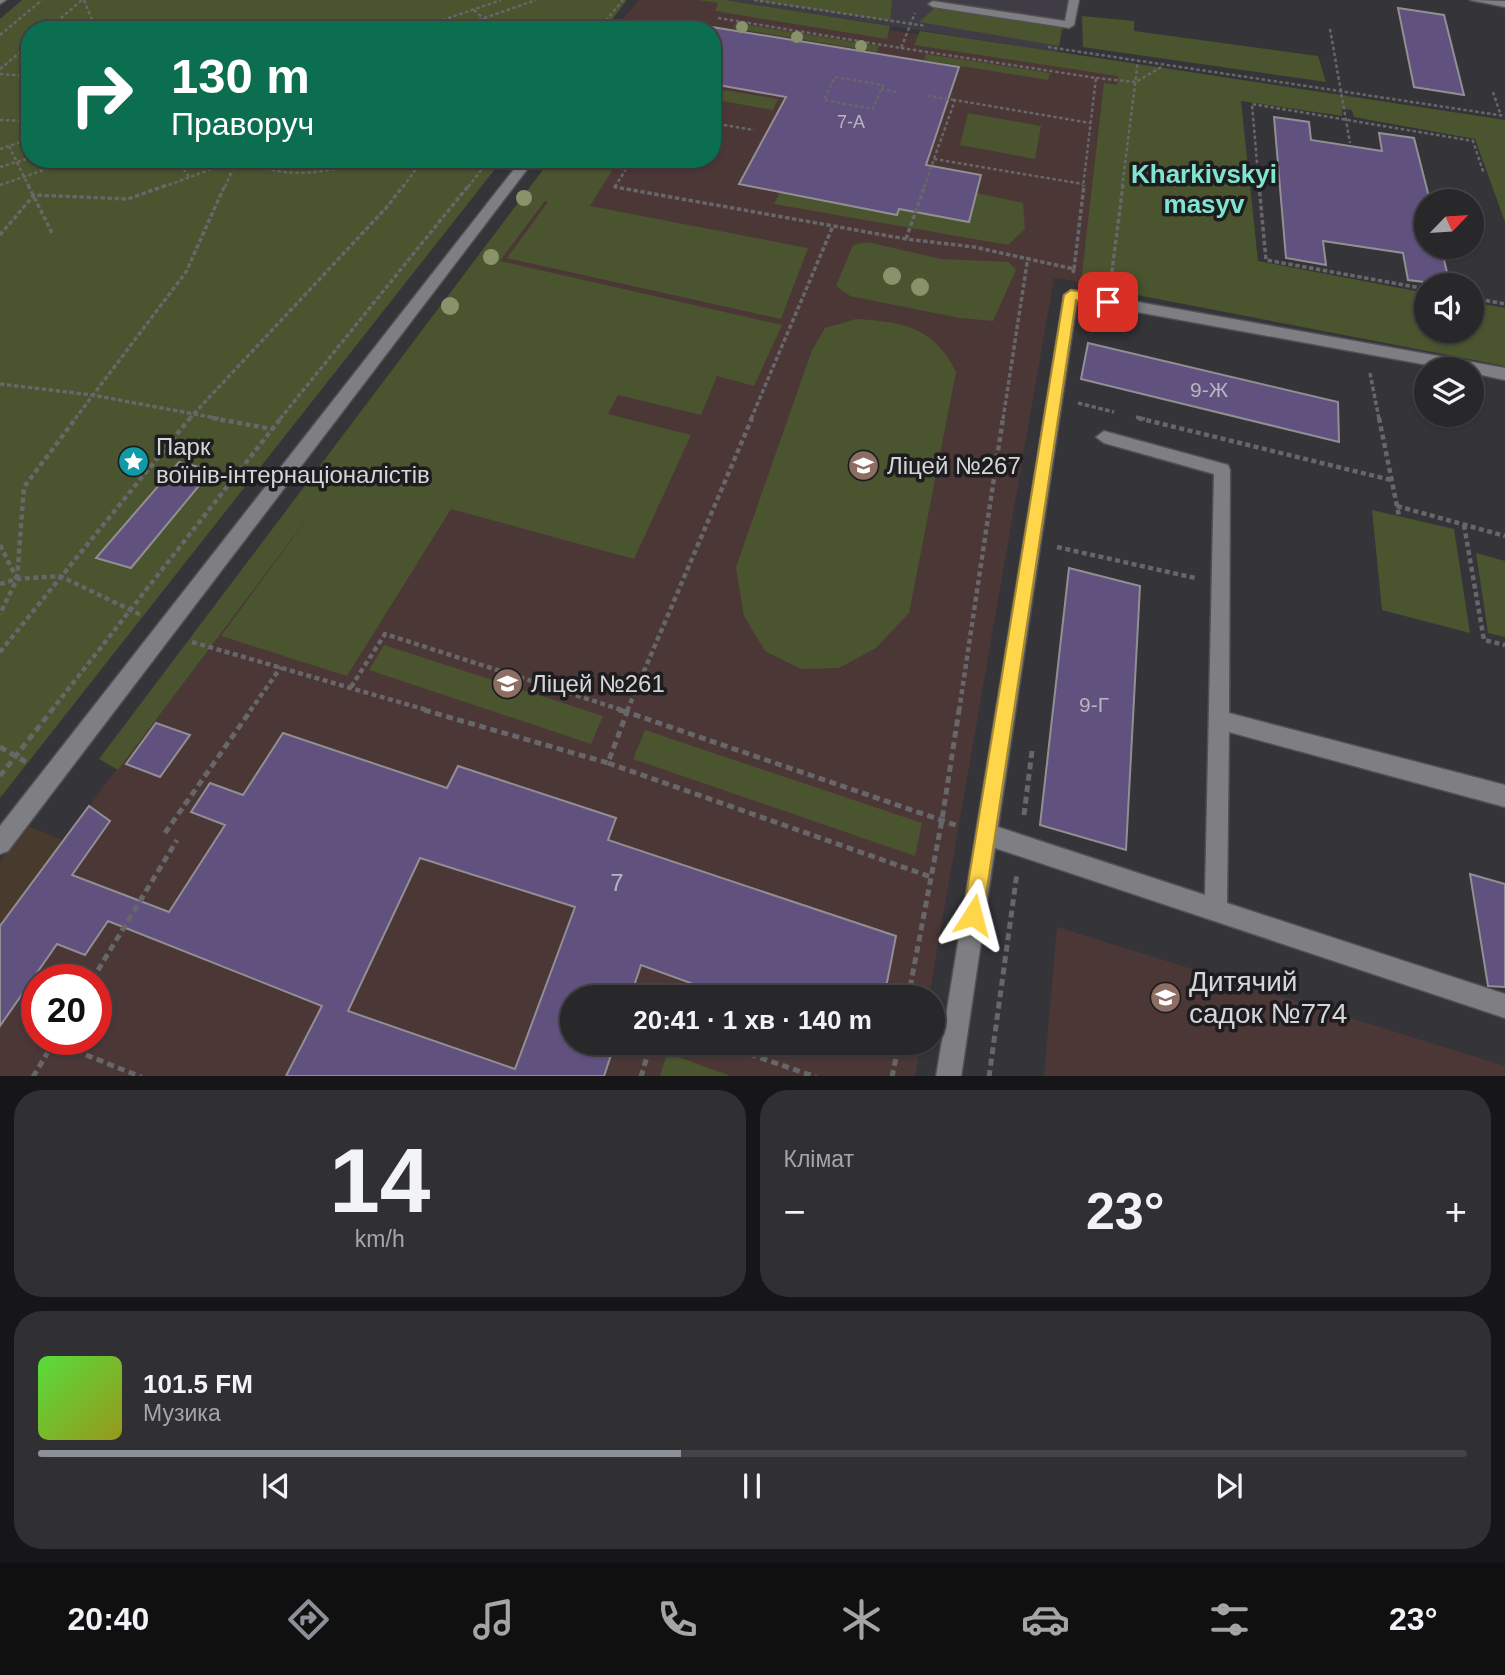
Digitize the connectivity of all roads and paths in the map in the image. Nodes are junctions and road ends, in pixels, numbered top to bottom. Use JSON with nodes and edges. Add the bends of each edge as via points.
{"nodes":[{"id":1,"x":42,"y":0,"type":"edge"},
{"id":2,"x":83,"y":0,"type":"edge"},
{"id":3,"x":501,"y":0,"type":"edge"},
{"id":4,"x":536,"y":0,"type":"edge"},
{"id":5,"x":623,"y":0,"type":"edge"},
{"id":6,"x":754,"y":0,"type":"edge"},
{"id":7,"x":1074,"y":0,"type":"edge"},
{"id":8,"x":1475,"y":0,"type":"edge"},
{"id":9,"x":782,"y":2,"type":"edge"},
{"id":10,"x":933,"y":4,"type":"dead end"},
{"id":11,"x":1505,"y":4,"type":"edge"},
{"id":12,"x":473,"y":9,"type":"junction"},
{"id":13,"x":483,"y":18,"type":"junction"},
{"id":14,"x":718,"y":18,"type":"dead end"},
{"id":15,"x":58,"y":21,"type":"edge"},
{"id":16,"x":92,"y":21,"type":"edge"},
{"id":17,"x":439,"y":21,"type":"edge"},
{"id":18,"x":475,"y":21,"type":"edge"},
{"id":19,"x":486,"y":21,"type":"edge"},
{"id":20,"x":606,"y":21,"type":"edge"},
{"id":21,"x":910,"y":23,"type":"junction"},
{"id":22,"x":936,"y":28,"type":"dead end"},
{"id":23,"x":1330,"y":29,"type":"dead end"},
{"id":24,"x":0,"y":35,"type":"edge"},
{"id":25,"x":1038,"y":45,"type":"dead end"},
{"id":26,"x":901,"y":48,"type":"junction"},
{"id":27,"x":21,"y":52,"type":"edge"},
{"id":28,"x":1138,"y":61,"type":"junction"},
{"id":29,"x":1166,"y":65,"type":"junction"},
{"id":30,"x":0,"y":71,"type":"edge"},
{"id":31,"x":21,"y":74,"type":"edge"},
{"id":32,"x":1096,"y":78,"type":"junction"},
{"id":33,"x":1136,"y":82,"type":"junction"},
{"id":34,"x":881,"y":89,"type":"junction"},
{"id":35,"x":897,"y":92,"type":"dead end"},
{"id":36,"x":1342,"y":92,"type":"junction"},
{"id":37,"x":1493,"y":92,"type":"dead end"},
{"id":38,"x":928,"y":96,"type":"dead end"},
{"id":39,"x":955,"y":100,"type":"junction"},
{"id":40,"x":1503,"y":116,"type":"edge"},
{"id":41,"x":1347,"y":119,"type":"junction"},
{"id":42,"x":0,"y":120,"type":"edge"},
{"id":43,"x":21,"y":121,"type":"edge"},
{"id":44,"x":721,"y":124,"type":"edge"},
{"id":45,"x":1090,"y":124,"type":"junction"},
{"id":46,"x":754,"y":130,"type":"dead end"},
{"id":47,"x":21,"y":142,"type":"edge"},
{"id":48,"x":1350,"y":143,"type":"dead end"},
{"id":49,"x":9,"y":146,"type":"junction"},
{"id":50,"x":0,"y":149,"type":"edge"},
{"id":51,"x":934,"y":159,"type":"junction"},
{"id":52,"x":21,"y":161,"type":"edge"},
{"id":53,"x":18,"y":162,"type":"junction"},
{"id":54,"x":0,"y":167,"type":"edge"},
{"id":55,"x":50,"y":168,"type":"edge"},
{"id":56,"x":183,"y":168,"type":"edge"},
{"id":57,"x":213,"y":168,"type":"edge"},
{"id":58,"x":233,"y":168,"type":"edge"},
{"id":59,"x":256,"y":168,"type":"edge"},
{"id":60,"x":345,"y":168,"type":"edge"},
{"id":61,"x":416,"y":168,"type":"edge"},
{"id":62,"x":483,"y":168,"type":"edge"},
{"id":63,"x":522,"y":168,"type":"edge"},
{"id":64,"x":627,"y":168,"type":"edge"},
{"id":65,"x":1483,"y":174,"type":"dead end"},
{"id":66,"x":25,"y":177,"type":"junction"},
{"id":67,"x":189,"y":177,"type":"junction"},
{"id":68,"x":1083,"y":184,"type":"junction"},
{"id":69,"x":0,"y":185,"type":"edge"},
{"id":70,"x":34,"y":195,"type":"junction"},
{"id":71,"x":833,"y":226,"type":"junction"},
{"id":72,"x":52,"y":233,"type":"dead end"},
{"id":73,"x":0,"y":235,"type":"edge"},
{"id":74,"x":906,"y":239,"type":"junction"},
{"id":75,"x":1028,"y":257,"type":"junction"},
{"id":76,"x":1074,"y":269,"type":"junction"},
{"id":77,"x":1414,"y":287,"type":"edge"},
{"id":78,"x":1071,"y":295,"type":"junction"},
{"id":79,"x":1484,"y":300,"type":"edge"},
{"id":80,"x":1108,"y":302,"type":"junction"},
{"id":81,"x":1505,"y":304,"type":"edge"},
{"id":82,"x":1365,"y":348,"type":"junction"},
{"id":83,"x":1414,"y":359,"type":"edge"},
{"id":84,"x":1484,"y":371,"type":"edge"},
{"id":85,"x":1505,"y":374,"type":"edge"},
{"id":86,"x":0,"y":384,"type":"edge"},
{"id":87,"x":92,"y":395,"type":"junction"},
{"id":88,"x":1074,"y":402,"type":"dead end"},
{"id":89,"x":195,"y":412,"type":"junction"},
{"id":90,"x":272,"y":429,"type":"junction"},
{"id":91,"x":1104,"y":437,"type":"dead end"},
{"id":92,"x":1391,"y":480,"type":"junction"},
{"id":93,"x":1397,"y":506,"type":"junction"},
{"id":94,"x":1399,"y":516,"type":"dead end"},
{"id":95,"x":1464,"y":525,"type":"junction"},
{"id":96,"x":1505,"y":536,"type":"edge"},
{"id":97,"x":0,"y":545,"type":"edge"},
{"id":98,"x":1056,"y":547,"type":"dead end"},
{"id":99,"x":60,"y":576,"type":"junction"},
{"id":100,"x":17,"y":579,"type":"junction"},
{"id":101,"x":0,"y":584,"type":"edge"},
{"id":102,"x":1221,"y":584,"type":"junction"},
{"id":103,"x":131,"y":608,"type":"junction"},
{"id":104,"x":0,"y":614,"type":"edge"},
{"id":105,"x":164,"y":632,"type":"junction"},
{"id":106,"x":1505,"y":645,"type":"edge"},
{"id":107,"x":0,"y":652,"type":"edge"},
{"id":108,"x":281,"y":667,"type":"junction"},
{"id":109,"x":351,"y":687,"type":"junction"},
{"id":110,"x":627,"y":712,"type":"junction"},
{"id":111,"x":1220,"y":720,"type":"junction"},
{"id":112,"x":608,"y":763,"type":"junction"},
{"id":113,"x":0,"y":776,"type":"edge"},
{"id":114,"x":1505,"y":796,"type":"edge"},
{"id":115,"x":942,"y":820,"type":"junction"},
{"id":116,"x":165,"y":833,"type":"dead end"},
{"id":117,"x":986,"y":834,"type":"junction"},
{"id":118,"x":177,"y":839,"type":"dead end"},
{"id":119,"x":0,"y":843,"type":"edge"},
{"id":120,"x":1020,"y":846,"type":"junction"},
{"id":121,"x":931,"y":877,"type":"junction"},
{"id":122,"x":1216,"y":911,"type":"junction"},
{"id":123,"x":102,"y":964,"type":"edge"},
{"id":124,"x":910,"y":985,"type":"edge"},
{"id":125,"x":1505,"y":1006,"type":"edge"},
{"id":126,"x":46,"y":1055,"type":"edge"},
{"id":127,"x":89,"y":1055,"type":"edge"},
{"id":128,"x":647,"y":1055,"type":"edge"},
{"id":129,"x":753,"y":1055,"type":"edge"},
{"id":130,"x":896,"y":1055,"type":"edge"},
{"id":131,"x":33,"y":1076,"type":"edge"},
{"id":132,"x":141,"y":1076,"type":"edge"},
{"id":133,"x":641,"y":1076,"type":"edge"},
{"id":134,"x":816,"y":1076,"type":"edge"},
{"id":135,"x":892,"y":1076,"type":"edge"},
{"id":136,"x":947,"y":1076,"type":"edge"},
{"id":137,"x":989,"y":1076,"type":"edge"}],
"edges":[{"from":1,"to":24,"type":"path"},
{"from":2,"to":15,"type":"path"},
{"from":2,"to":16,"type":"path"},
{"from":3,"to":12,"type":"path"},
{"from":4,"to":13,"type":"path"},
{"from":5,"to":20,"type":"path"},
{"from":6,"to":9,"type":"path"},
{"from":7,"to":10,"type":"lane","via":[[1069,25]]},
{"from":8,"to":11,"type":"lane"},
{"from":9,"to":21,"type":"path"},
{"from":12,"to":13,"type":"path"},
{"from":12,"to":17,"type":"path"},
{"from":13,"to":18,"type":"path"},
{"from":13,"to":19,"type":"path"},
{"from":14,"to":26,"type":"path"},
{"from":21,"to":22,"type":"path"},
{"from":21,"to":26,"type":"path"},
{"from":23,"to":36,"type":"path"},
{"from":25,"to":28,"type":"path"},
{"from":26,"to":32,"type":"path"},
{"from":27,"to":30,"type":"path"},
{"from":28,"to":29,"type":"path"},
{"from":28,"to":33,"type":"path"},
{"from":29,"to":33,"type":"path"},
{"from":29,"to":36,"type":"path"},
{"from":30,"to":31,"type":"path"},
{"from":32,"to":33,"type":"path"},
{"from":32,"to":45,"type":"path"},
{"from":33,"to":80,"type":"path"},
{"from":34,"to":34,"type":"path","via":[[883,85],[835,77],[824,100],[873,109]]},
{"from":34,"to":35,"type":"path"},
{"from":36,"to":40,"type":"path"},
{"from":36,"to":41,"type":"path"},
{"from":37,"to":40,"type":"path"},
{"from":38,"to":39,"type":"path"},
{"from":39,"to":45,"type":"path"},
{"from":39,"to":51,"type":"path"},
{"from":41,"to":48,"type":"path"},
{"from":41,"to":65,"type":"path","via":[[1473,141]]},
{"from":41,"to":77,"type":"path","via":[[1252,104],[1266,260]]},
{"from":42,"to":43,"type":"path"},
{"from":44,"to":46,"type":"path"},
{"from":45,"to":68,"type":"path"},
{"from":47,"to":49,"type":"path"},
{"from":49,"to":50,"type":"path"},
{"from":49,"to":53,"type":"path"},
{"from":51,"to":68,"type":"path"},
{"from":51,"to":74,"type":"path"},
{"from":52,"to":53,"type":"path"},
{"from":53,"to":54,"type":"path"},
{"from":53,"to":66,"type":"path"},
{"from":55,"to":66,"type":"path"},
{"from":56,"to":67,"type":"path"},
{"from":57,"to":67,"type":"path"},
{"from":58,"to":87,"type":"path","via":[[186,272]]},
{"from":59,"to":60,"type":"path","via":[[291,176]]},
{"from":61,"to":89,"type":"path","via":[[386,208]]},
{"from":62,"to":90,"type":"path"},
{"from":63,"to":105,"type":"lane"},
{"from":64,"to":71,"type":"path","via":[[615,187]]},
{"from":66,"to":69,"type":"path"},
{"from":66,"to":70,"type":"path"},
{"from":67,"to":70,"type":"path","via":[[128,199]]},
{"from":68,"to":76,"type":"path"},
{"from":70,"to":72,"type":"path"},
{"from":70,"to":73,"type":"path"},
{"from":71,"to":74,"type":"path"},
{"from":71,"to":110,"type":"path"},
{"from":74,"to":75,"type":"path"},
{"from":75,"to":76,"type":"path"},
{"from":75,"to":115,"type":"path"},
{"from":76,"to":78,"type":"path"},
{"from":78,"to":80,"type":"lane"},
{"from":78,"to":117,"type":"lane"},
{"from":79,"to":81,"type":"path"},
{"from":80,"to":82,"type":"lane"},
{"from":82,"to":83,"type":"lane"},
{"from":82,"to":92,"type":"path"},
{"from":84,"to":85,"type":"lane"},
{"from":86,"to":87,"type":"path"},
{"from":87,"to":89,"type":"path"},
{"from":87,"to":100,"type":"path","via":[[24,488]]},
{"from":88,"to":92,"type":"path"},
{"from":89,"to":90,"type":"path"},
{"from":89,"to":99,"type":"path"},
{"from":90,"to":103,"type":"path"},
{"from":91,"to":102,"type":"lane","via":[[1222,470]]},
{"from":92,"to":93,"type":"path"},
{"from":93,"to":94,"type":"path"},
{"from":93,"to":95,"type":"path"},
{"from":95,"to":96,"type":"path"},
{"from":95,"to":106,"type":"path","via":[[1483,640]]},
{"from":97,"to":100,"type":"path"},
{"from":98,"to":102,"type":"path"},
{"from":99,"to":100,"type":"path"},
{"from":99,"to":103,"type":"path"},
{"from":99,"to":107,"type":"path"},
{"from":100,"to":101,"type":"path"},
{"from":100,"to":104,"type":"path"},
{"from":102,"to":111,"type":"lane"},
{"from":103,"to":105,"type":"path"},
{"from":103,"to":113,"type":"path"},
{"from":105,"to":108,"type":"path"},
{"from":105,"to":119,"type":"lane"},
{"from":108,"to":109,"type":"path"},
{"from":108,"to":116,"type":"path"},
{"from":109,"to":110,"type":"path","via":[[385,634]]},
{"from":109,"to":112,"type":"path"},
{"from":110,"to":112,"type":"path"},
{"from":110,"to":115,"type":"path"},
{"from":111,"to":114,"type":"lane"},
{"from":111,"to":122,"type":"lane"},
{"from":112,"to":121,"type":"path"},
{"from":115,"to":117,"type":"path"},
{"from":115,"to":121,"type":"path"},
{"from":117,"to":120,"type":"lane"},
{"from":117,"to":136,"type":"lane"},
{"from":118,"to":123,"type":"path"},
{"from":120,"to":122,"type":"lane"},
{"from":120,"to":137,"type":"path"},
{"from":121,"to":124,"type":"path"},
{"from":122,"to":125,"type":"lane"},
{"from":126,"to":131,"type":"path"},
{"from":127,"to":132,"type":"path"},
{"from":128,"to":133,"type":"path"},
{"from":129,"to":134,"type":"path"},
{"from":130,"to":135,"type":"path"}]}
